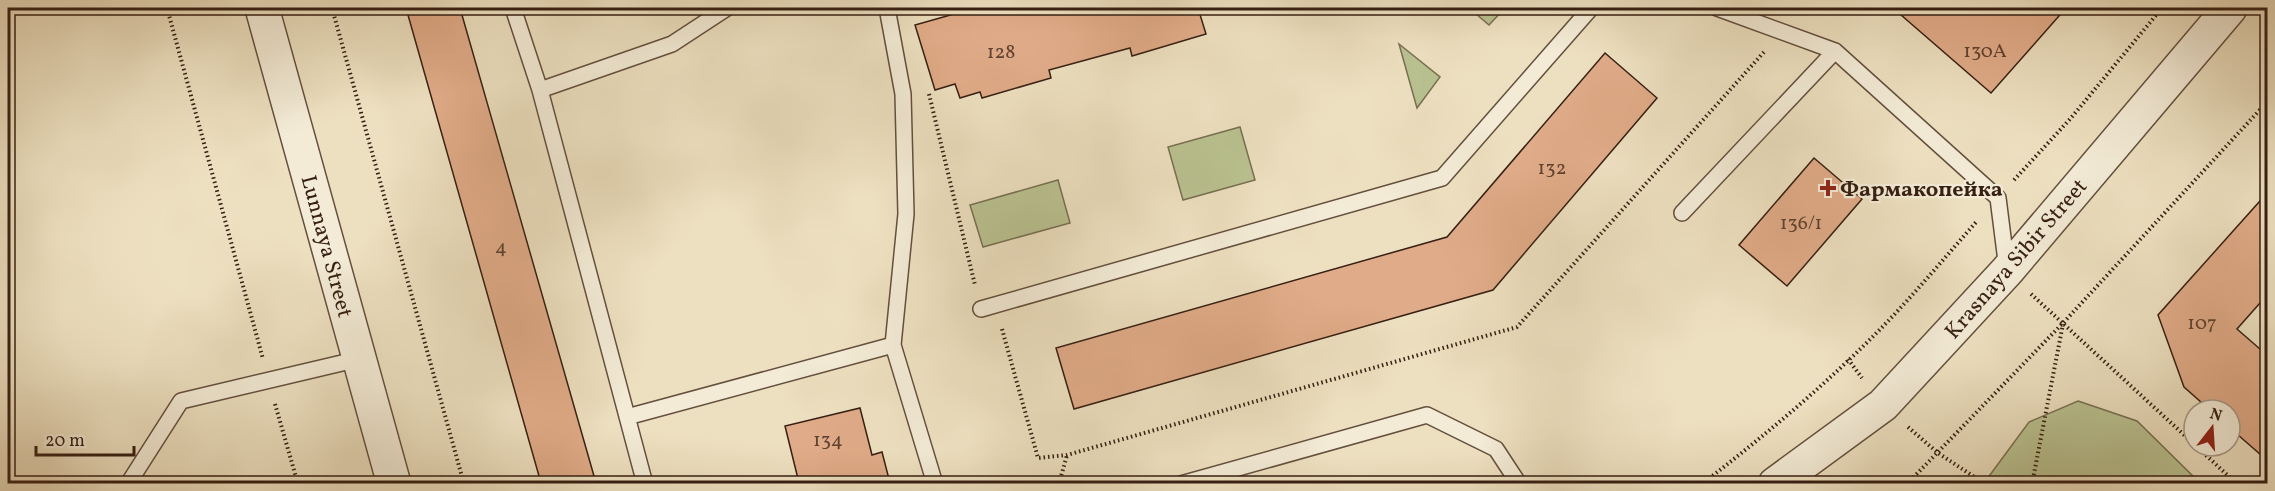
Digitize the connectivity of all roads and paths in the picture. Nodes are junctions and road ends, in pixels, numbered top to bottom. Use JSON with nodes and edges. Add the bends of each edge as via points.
{"nodes":[{"id":1,"x":167,"y":8,"type":"edge"},
{"id":2,"x":262,"y":8,"type":"edge"},
{"id":3,"x":332,"y":8,"type":"edge"},
{"id":4,"x":513,"y":8,"type":"edge"},
{"id":5,"x":727,"y":8,"type":"edge"},
{"id":6,"x":887,"y":8,"type":"edge"},
{"id":7,"x":1591,"y":8,"type":"edge"},
{"id":8,"x":1717,"y":8,"type":"edge"},
{"id":9,"x":2162,"y":8,"type":"edge"},
{"id":10,"x":2230,"y":8,"type":"edge"},
{"id":11,"x":1782,"y":32,"type":"junction"},
{"id":12,"x":1835,"y":51,"type":"junction"},
{"id":13,"x":928,"y":89,"type":"dead end"},
{"id":14,"x":540,"y":90,"type":"junction"},
{"id":15,"x":2268,"y":101,"type":"edge"},
{"id":16,"x":1998,"y":198,"type":"junction"},
{"id":17,"x":1682,"y":213,"type":"dead end"},
{"id":18,"x":2007,"y":272,"type":"junction"},
{"id":19,"x":988,"y":307,"type":"junction"},
{"id":20,"x":2063,"y":323,"type":"junction"},
{"id":21,"x":893,"y":345,"type":"junction"},
{"id":22,"x":359,"y":359,"type":"junction"},
{"id":23,"x":269,"y":381,"type":"junction"},
{"id":24,"x":627,"y":417,"type":"junction"},
{"id":25,"x":2182,"y":433,"type":"edge"},
{"id":26,"x":1938,"y":453,"type":"junction"},
{"id":27,"x":1067,"y":455,"type":"junction"},
{"id":28,"x":2209,"y":458,"type":"edge"},
{"id":29,"x":128,"y":483,"type":"edge"},
{"id":30,"x":298,"y":483,"type":"edge"},
{"id":31,"x":394,"y":483,"type":"edge"},
{"id":32,"x":464,"y":483,"type":"edge"},
{"id":33,"x":645,"y":483,"type":"edge"},
{"id":34,"x":935,"y":483,"type":"edge"},
{"id":35,"x":1059,"y":483,"type":"edge"},
{"id":36,"x":1181,"y":483,"type":"edge"},
{"id":37,"x":1519,"y":483,"type":"edge"},
{"id":38,"x":1701,"y":483,"type":"edge"},
{"id":39,"x":1775,"y":483,"type":"edge"},
{"id":40,"x":1907,"y":483,"type":"edge"},
{"id":41,"x":1985,"y":483,"type":"edge"},
{"id":42,"x":2032,"y":483,"type":"edge"},
{"id":43,"x":2237,"y":483,"type":"edge"}],
"edges":[{"from":1,"to":23,"type":"path"},
{"from":2,"to":22,"type":"street","name":"Lunnaya Street"},
{"from":3,"to":32,"type":"path"},
{"from":4,"to":14,"type":"lane"},
{"from":5,"to":14,"type":"lane","via":[[672,44]]},
{"from":6,"to":21,"type":"lane","via":[[903,94],[906,214]]},
{"from":7,"to":19,"type":"lane","via":[[1442,178]]},
{"from":8,"to":11,"type":"lane"},
{"from":9,"to":16,"type":"path"},
{"from":10,"to":18,"type":"street","name":"Krasnaya Sibir Street"},
{"from":11,"to":12,"type":"lane"},
{"from":11,"to":27,"type":"path","via":[[1517,327]]},
{"from":12,"to":16,"type":"lane"},
{"from":12,"to":17,"type":"lane"},
{"from":13,"to":19,"type":"path"},
{"from":14,"to":24,"type":"lane"},
{"from":15,"to":20,"type":"path"},
{"from":16,"to":18,"type":"lane"},
{"from":16,"to":38,"type":"path","via":[[1892,317],[1742,452]]},
{"from":18,"to":20,"type":"path"},
{"from":18,"to":39,"type":"street","name":"Krasnaya Sibir Street","via":[[1883,405]]},
{"from":19,"to":27,"type":"path","via":[[1038,458]]},
{"from":20,"to":25,"type":"path"},
{"from":20,"to":26,"type":"path"},
{"from":20,"to":42,"type":"path"},
{"from":21,"to":24,"type":"lane"},
{"from":21,"to":34,"type":"lane"},
{"from":22,"to":23,"type":"lane"},
{"from":22,"to":31,"type":"street","name":"Lunnaya Street"},
{"from":23,"to":29,"type":"lane","via":[[181,401]]},
{"from":23,"to":30,"type":"path"},
{"from":24,"to":33,"type":"lane"},
{"from":26,"to":40,"type":"path"},
{"from":26,"to":41,"type":"path"},
{"from":27,"to":35,"type":"path"},
{"from":28,"to":43,"type":"path"},
{"from":36,"to":37,"type":"lane","via":[[1427,415],[1496,449]]}]}
